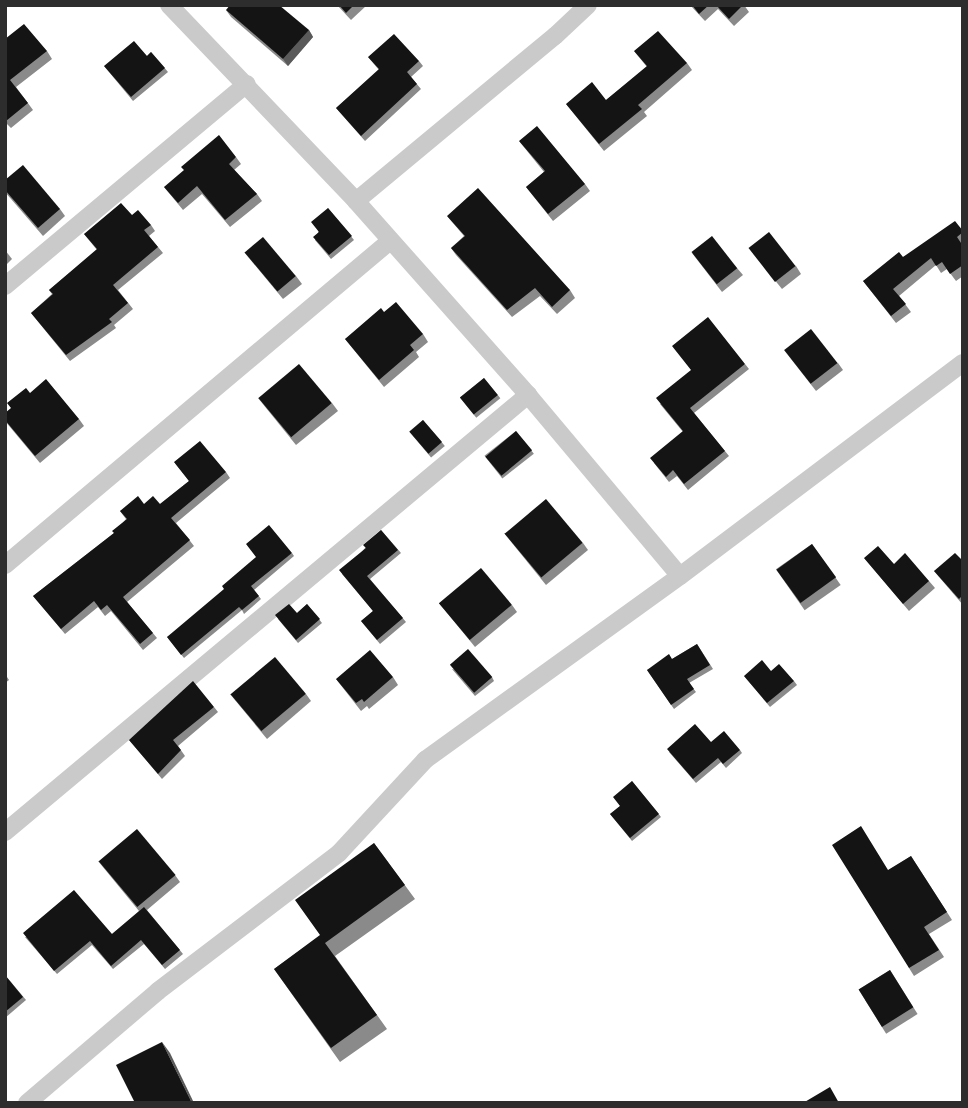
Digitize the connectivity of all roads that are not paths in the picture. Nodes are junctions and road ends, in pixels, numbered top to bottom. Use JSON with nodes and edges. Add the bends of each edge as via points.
{"nodes":[{"id":1,"x":169,"y":5,"type":"edge"},
{"id":2,"x":588,"y":5,"type":"edge"},
{"id":3,"x":247,"y":84,"type":"junction"},
{"id":4,"x":356,"y":201,"type":"junction"},
{"id":5,"x":390,"y":241,"type":"junction"},
{"id":6,"x":5,"y":286,"type":"edge"},
{"id":7,"x":963,"y":363,"type":"edge"},
{"id":8,"x":527,"y":396,"type":"junction"},
{"id":9,"x":5,"y":565,"type":"edge"},
{"id":10,"x":680,"y":576,"type":"junction"},
{"id":11,"x":5,"y":832,"type":"edge"},
{"id":12,"x":27,"y":1103,"type":"edge"}],
"edges":[{"from":1,"to":3,"type":"street"},
{"from":2,"to":4,"type":"street"},
{"from":3,"to":4,"type":"street"},
{"from":3,"to":6,"type":"street"},
{"from":4,"to":5,"type":"street"},
{"from":5,"to":8,"type":"street"},
{"from":5,"to":9,"type":"street"},
{"from":7,"to":10,"type":"street"},
{"from":8,"to":10,"type":"street"},
{"from":8,"to":11,"type":"street"},
{"from":10,"to":12,"type":"street","via":[[425,760],[339,853],[158,990]]}]}
